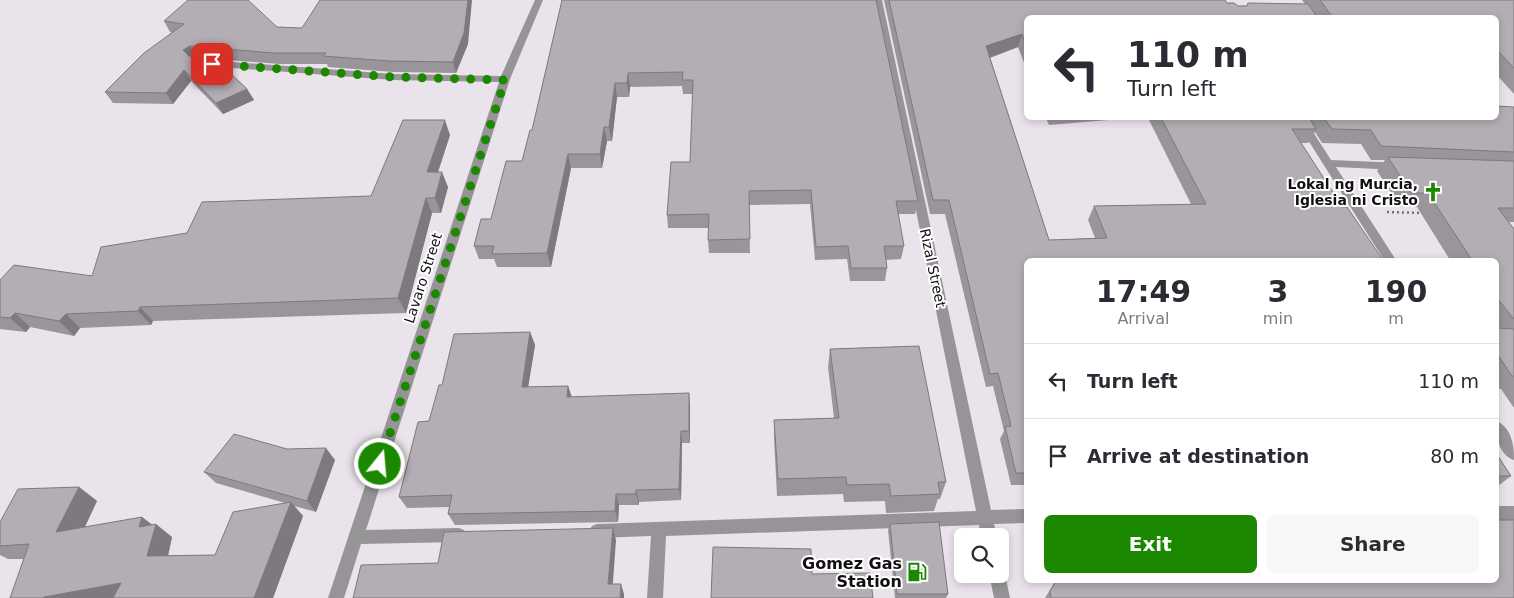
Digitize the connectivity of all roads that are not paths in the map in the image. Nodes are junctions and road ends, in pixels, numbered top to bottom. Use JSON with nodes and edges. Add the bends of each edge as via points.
{"nodes":[{"id":1,"x":539,"y":0,"type":"edge"},
{"id":2,"x":878,"y":0,"type":"edge"},
{"id":3,"x":196,"y":62,"type":"edge"},
{"id":4,"x":505,"y":80,"type":"junction"},
{"id":5,"x":1300,"y":120,"type":"edge"},
{"id":6,"x":1328,"y":163,"type":"junction"},
{"id":7,"x":1405,"y":166,"type":"edge"},
{"id":8,"x":1389,"y":258,"type":"edge"},
{"id":9,"x":1499,"y":431,"type":"edge"},
{"id":10,"x":1514,"y":454,"type":"edge"},
{"id":11,"x":1514,"y":513,"type":"edge"},
{"id":12,"x":1499,"y":514,"type":"edge"},
{"id":13,"x":984,"y":516,"type":"junction"},
{"id":14,"x":1024,"y":516,"type":"edge"},
{"id":15,"x":987,"y":528,"type":"edge"},
{"id":16,"x":659,"y":530,"type":"junction"},
{"id":17,"x":581,"y":532,"type":"edge"},
{"id":18,"x":474,"y":534,"type":"edge"},
{"id":19,"x":357,"y":537,"type":"junction"},
{"id":20,"x":999,"y":583,"type":"edge"},
{"id":21,"x":336,"y":598,"type":"edge"},
{"id":22,"x":654,"y":598,"type":"edge"},
{"id":23,"x":1002,"y":598,"type":"edge"}],
"edges":[{"from":1,"to":4,"type":"street","name":"Lavaro Street"},
{"from":2,"to":13,"type":"street","name":"Rizal Street"},
{"from":3,"to":4,"type":"street","via":[[393,77]]},
{"from":4,"to":19,"type":"street","name":"Lavaro Street"},
{"from":5,"to":6,"type":"street"},
{"from":6,"to":7,"type":"street"},
{"from":6,"to":8,"type":"street"},
{"from":9,"to":10,"type":"street"},
{"from":11,"to":12,"type":"street"},
{"from":13,"to":14,"type":"street"},
{"from":13,"to":15,"type":"street","name":"Rizal Street"},
{"from":13,"to":16,"type":"street"},
{"from":16,"to":17,"type":"street"},
{"from":16,"to":22,"type":"street"},
{"from":18,"to":19,"type":"street"},
{"from":19,"to":21,"type":"street","name":"Lavaro Street"},
{"from":20,"to":23,"type":"street"}]}
